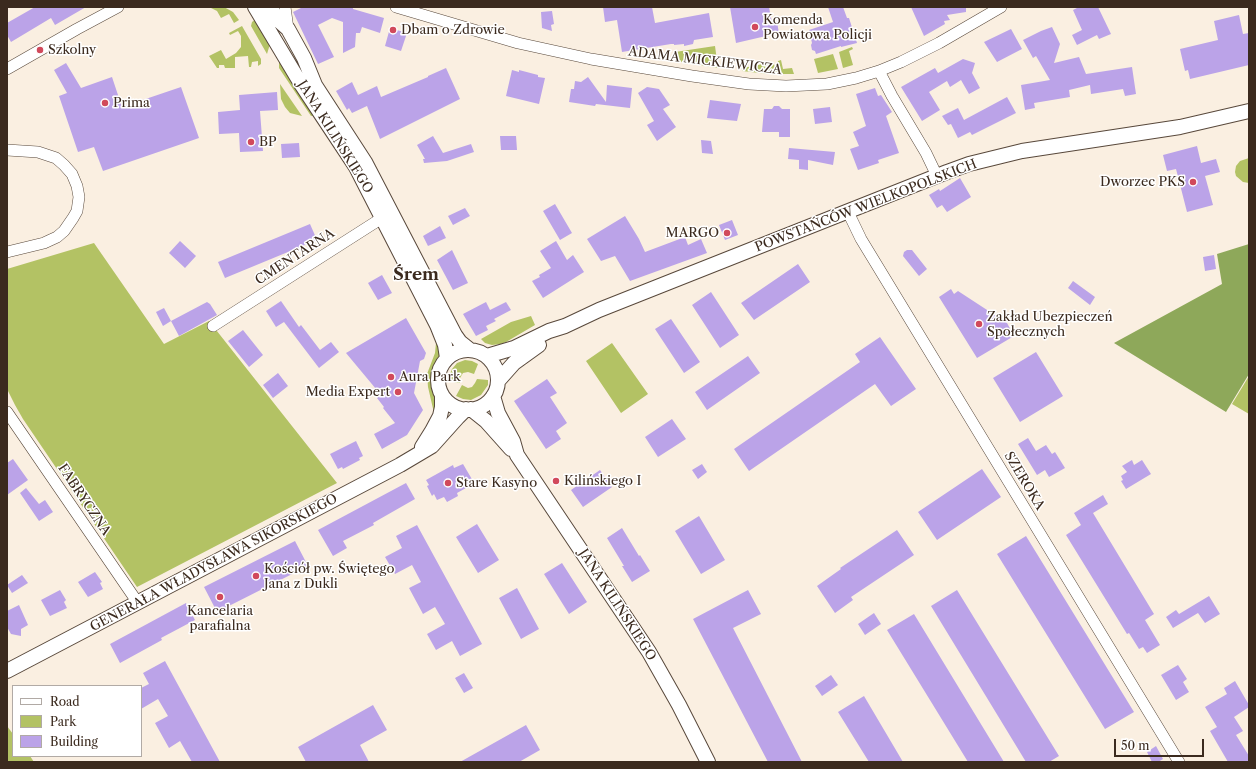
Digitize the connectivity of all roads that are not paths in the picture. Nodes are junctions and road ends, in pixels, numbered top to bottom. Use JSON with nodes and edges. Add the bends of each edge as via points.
{"nodes":[{"id":1,"x":118,"y":7,"type":"edge"},
{"id":2,"x":255,"y":7,"type":"edge"},
{"id":3,"x":270,"y":7,"type":"edge"},
{"id":4,"x":285,"y":7,"type":"edge"},
{"id":5,"x":396,"y":7,"type":"edge"},
{"id":6,"x":1001,"y":7,"type":"edge"},
{"id":7,"x":288,"y":29,"type":"junction"},
{"id":8,"x":7,"y":69,"type":"edge"},
{"id":9,"x":879,"y":71,"type":"junction"},
{"id":10,"x":1249,"y":111,"type":"edge"},
{"id":11,"x":7,"y":150,"type":"edge"},
{"id":12,"x":937,"y":176,"type":"junction"},
{"id":13,"x":848,"y":212,"type":"junction"},
{"id":14,"x":388,"y":217,"type":"junction"},
{"id":15,"x":7,"y":252,"type":"edge"},
{"id":16,"x":213,"y":326,"type":"dead end"},
{"id":17,"x":565,"y":326,"type":"junction"},
{"id":18,"x":470,"y":350,"type":"junction"},
{"id":19,"x":487,"y":356,"type":"junction"},
{"id":20,"x":447,"y":358,"type":"junction"},
{"id":21,"x":498,"y":380,"type":"junction"},
{"id":22,"x":442,"y":395,"type":"junction"},
{"id":23,"x":493,"y":396,"type":"junction"},
{"id":24,"x":468,"y":409,"type":"junction"},
{"id":25,"x":7,"y":412,"type":"edge"},
{"id":26,"x":420,"y":453,"type":"junction"},
{"id":27,"x":517,"y":455,"type":"junction"},
{"id":28,"x":138,"y":603,"type":"junction"},
{"id":29,"x":7,"y":671,"type":"edge"},
{"id":30,"x":708,"y":762,"type":"edge"},
{"id":31,"x":1179,"y":762,"type":"edge"}],
"edges":[{"from":1,"to":8,"type":"street"},
{"from":2,"to":14,"type":"street","name":"JANA KILIŃSKIEGO","via":[[301,84]]},
{"from":3,"to":7,"type":"street","name":"JANA KILIŃSKIEGO"},
{"from":4,"to":7,"type":"street","name":"JANA KILIŃSKIEGO"},
{"from":5,"to":9,"type":"street","name":"ADAMA MICKIEWICZA","via":[[544,49],[662,72],[735,82],[778,86],[817,85]]},
{"from":6,"to":9,"type":"street","name":"ADAMA MICKIEWICZA","via":[[939,43]]},
{"from":7,"to":14,"type":"street","name":"JANA KILIŃSKIEGO","via":[[312,79],[365,162]]},
{"from":9,"to":12,"type":"street"},
{"from":10,"to":12,"type":"street","name":"POWSTAŃCÓW WIELKOPOLSKICH","via":[[1180,127],[1022,151],[984,160]]},
{"from":11,"to":15,"type":"street","via":[[38,152],[56,158],[72,174],[79,197],[74,218],[57,237],[44,243]]},
{"from":12,"to":13,"type":"street","name":"POWSTAŃCÓW WIELKOPOLSKICH"},
{"from":13,"to":17,"type":"street","name":"POWSTAŃCÓW WIELKOPOLSKICH","via":[[599,310]]},
{"from":13,"to":31,"type":"street","name":"SZEROKA","via":[[861,239]]},
{"from":14,"to":16,"type":"street","name":"CMENTARNA"},
{"from":14,"to":18,"type":"street","name":"JANA KILIŃSKIEGO","via":[[455,335]]},
{"from":14,"to":20,"type":"street","name":"JANA KILIŃSKIEGO","via":[[445,345]]},
{"from":17,"to":19,"type":"street","name":"POWSTAŃCÓW WIELKOPOLSKICH","via":[[511,350]]},
{"from":17,"to":21,"type":"street","name":"POWSTAŃCÓW WIELKOPOLSKICH","via":[[514,363]]},
{"from":18,"to":19,"type":"street"},
{"from":18,"to":20,"type":"street","via":[[458,351]]},
{"from":19,"to":21,"type":"street","via":[[495,367]]},
{"from":20,"to":22,"type":"street","via":[[438,376]]},
{"from":21,"to":23,"type":"street"},
{"from":22,"to":24,"type":"street","via":[[452,405]]},
{"from":22,"to":26,"type":"street","via":[[440,416]]},
{"from":23,"to":24,"type":"street","via":[[484,405]]},
{"from":23,"to":27,"type":"street","name":"JANA KILIŃSKIEGO"},
{"from":24,"to":26,"type":"street","name":"GENERAŁA WŁADYSŁAWA SIKORSKIEGO","via":[[432,446]]},
{"from":24,"to":27,"type":"street","name":"JANA KILIŃSKIEGO","via":[[486,422]]},
{"from":25,"to":28,"type":"street","name":"FABRYCZNA"},
{"from":26,"to":28,"type":"street","name":"GENERAŁA WŁADYSŁAWA SIKORSKIEGO"},
{"from":27,"to":30,"type":"street","name":"JANA KILIŃSKIEGO","via":[[649,652]]},
{"from":28,"to":29,"type":"street","name":"GENERAŁA WŁADYSŁAWA SIKORSKIEGO"}]}
